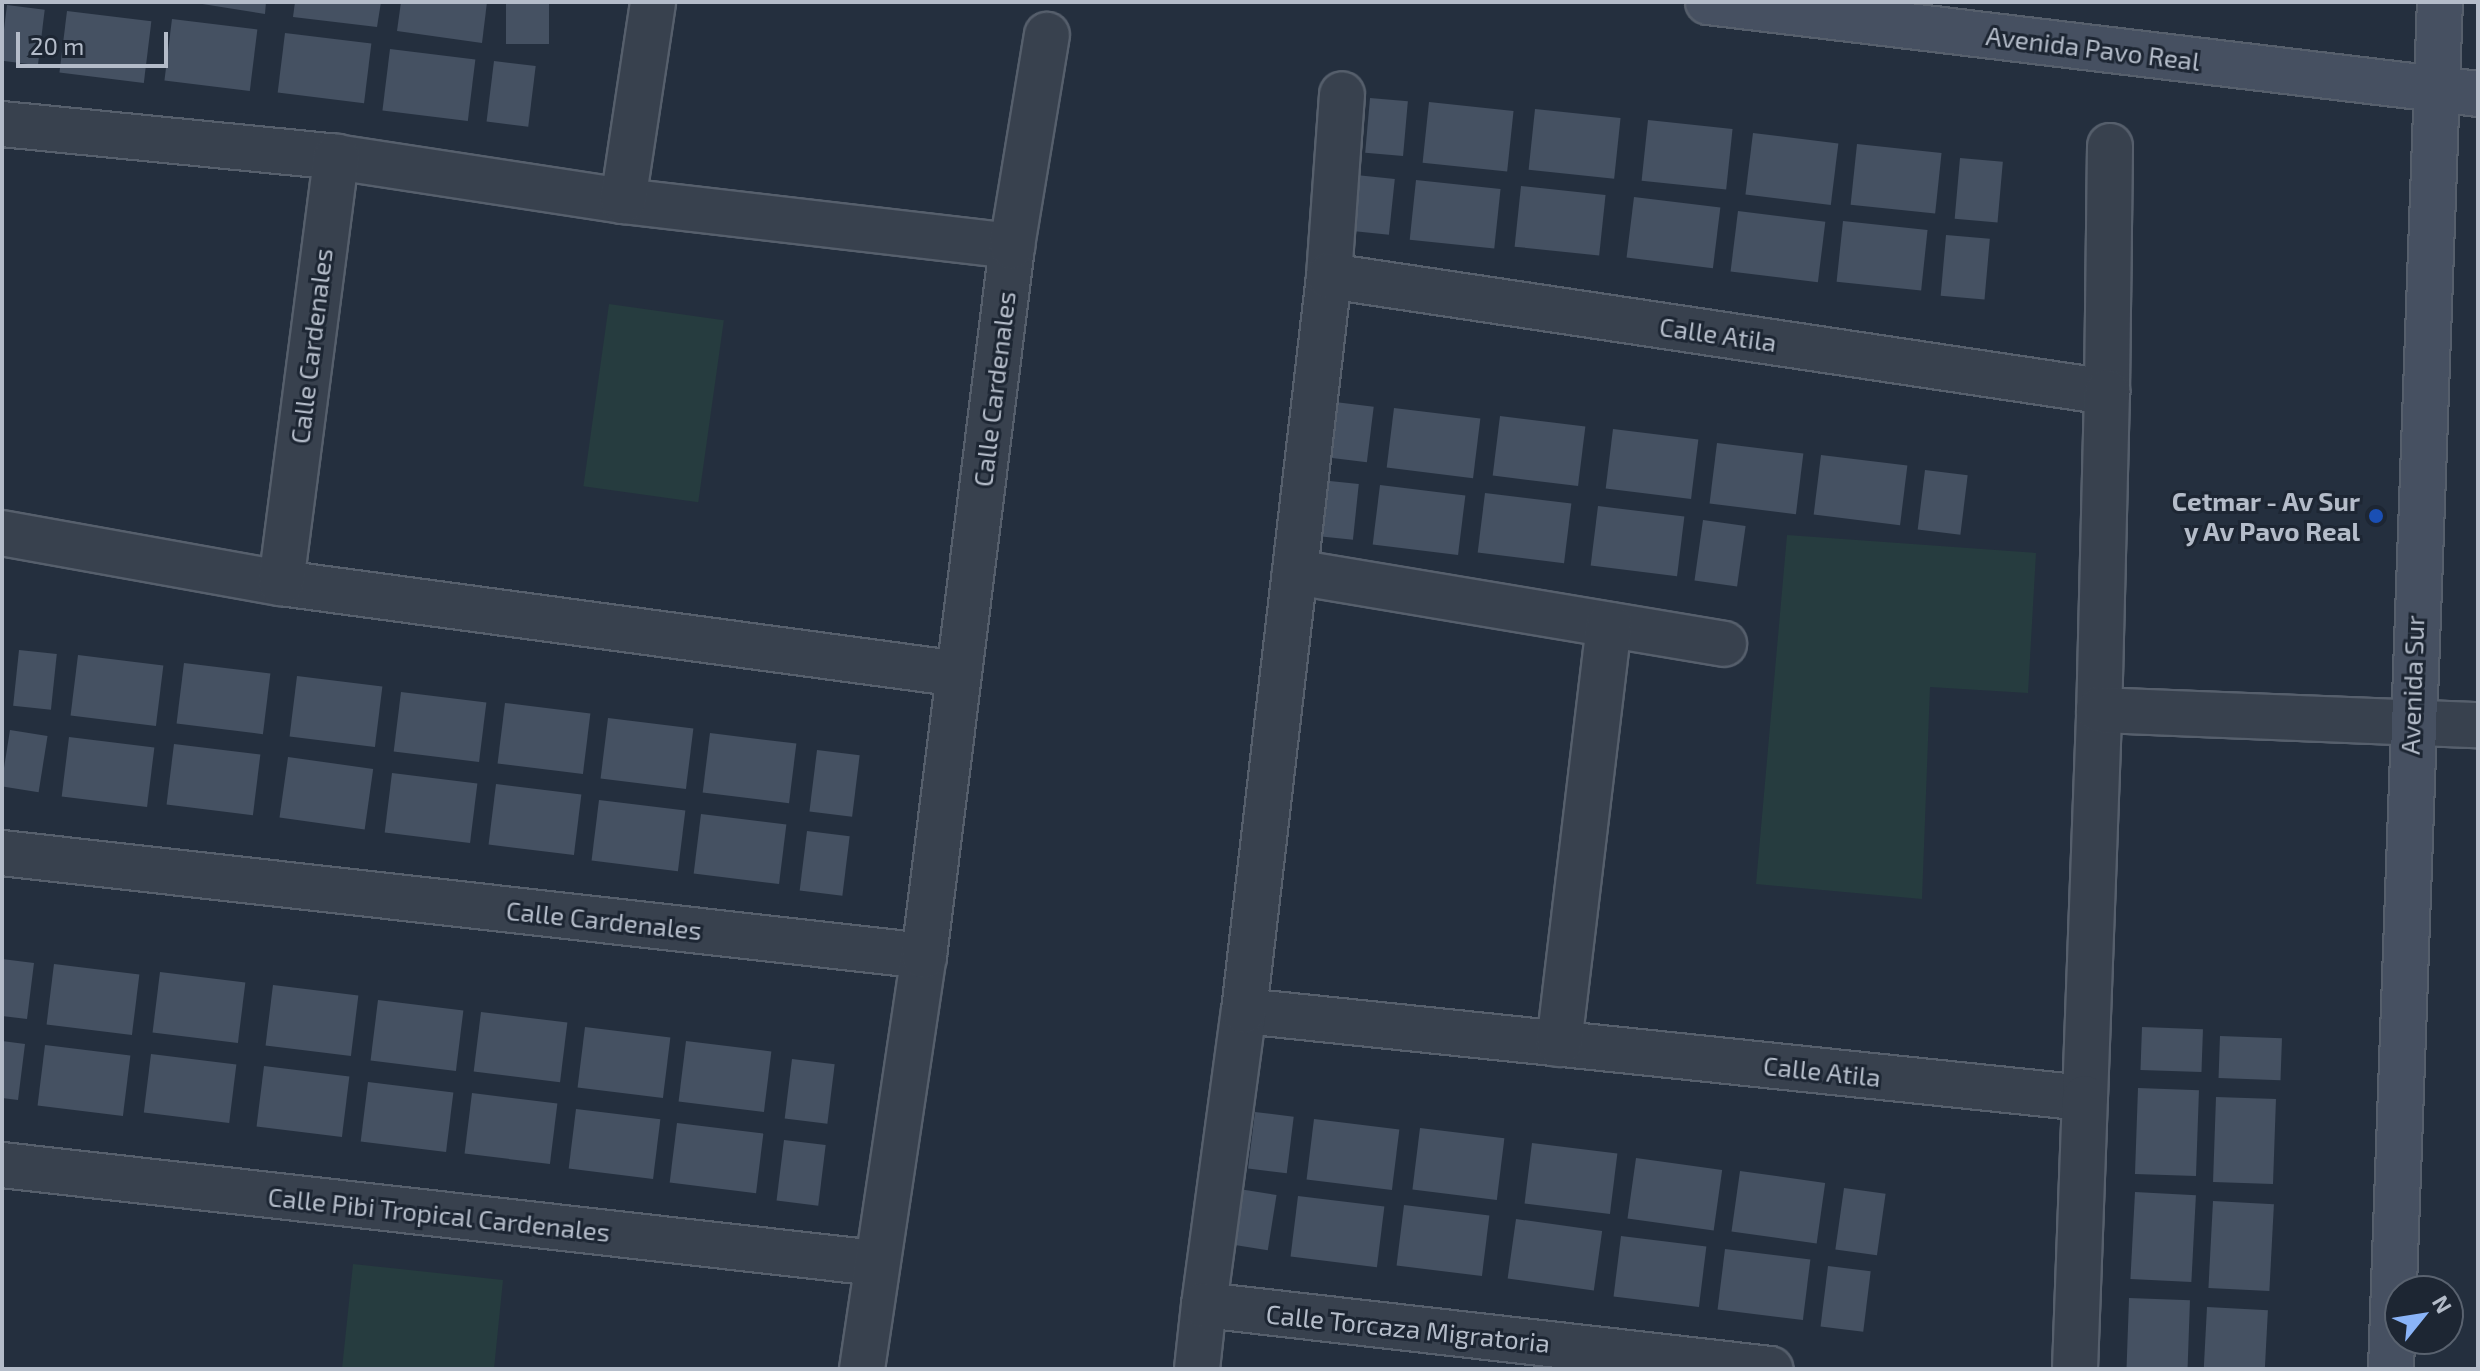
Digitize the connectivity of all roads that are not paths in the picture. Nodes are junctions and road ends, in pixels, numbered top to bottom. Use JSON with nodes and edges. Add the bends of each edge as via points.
{"nodes":[{"id":1,"x":653,"y":2,"type":"edge"},
{"id":2,"x":1708,"y":2,"type":"edge"},
{"id":3,"x":2440,"y":2,"type":"edge"},
{"id":4,"x":1047,"y":35,"type":"dead end"},
{"id":5,"x":2457,"y":92,"type":"edge"},
{"id":6,"x":1342,"y":94,"type":"dead end"},
{"id":7,"x":2,"y":124,"type":"edge"},
{"id":8,"x":2110,"y":146,"type":"dead end"},
{"id":9,"x":336,"y":157,"type":"junction"},
{"id":10,"x":623,"y":201,"type":"junction"},
{"id":11,"x":1012,"y":246,"type":"junction"},
{"id":12,"x":1329,"y":276,"type":"junction"},
{"id":13,"x":2107,"y":392,"type":"junction"},
{"id":14,"x":2,"y":533,"type":"edge"},
{"id":15,"x":1295,"y":572,"type":"junction"},
{"id":16,"x":281,"y":583,"type":"junction"},
{"id":17,"x":1609,"y":625,"type":"junction"},
{"id":18,"x":1724,"y":644,"type":"dead end"},
{"id":19,"x":959,"y":674,"type":"junction"},
{"id":20,"x":2099,"y":710,"type":"junction"},
{"id":21,"x":2410,"y":721,"type":"junction"},
{"id":22,"x":2478,"y":725,"type":"edge"},
{"id":23,"x":2,"y":853,"type":"edge"},
{"id":24,"x":924,"y":956,"type":"junction"},
{"id":25,"x":1244,"y":1011,"type":"junction"},
{"id":26,"x":1559,"y":1044,"type":"junction"},
{"id":27,"x":2085,"y":1098,"type":"junction"},
{"id":28,"x":2,"y":1165,"type":"edge"},
{"id":29,"x":876,"y":1263,"type":"junction"},
{"id":30,"x":1204,"y":1305,"type":"junction"},
{"id":31,"x":862,"y":1369,"type":"edge"},
{"id":32,"x":1197,"y":1369,"type":"edge"},
{"id":33,"x":1770,"y":1369,"type":"edge"},
{"id":34,"x":2075,"y":1369,"type":"edge"},
{"id":35,"x":2391,"y":1369,"type":"edge"}],
"edges":[{"from":1,"to":10,"type":"street"},
{"from":2,"to":5,"type":"main road","name":"Avenida Pavo Real"},
{"from":3,"to":5,"type":"main road","name":"Avenida Sur"},
{"from":4,"to":11,"type":"street","name":"Calle Cardenales"},
{"from":5,"to":21,"type":"main road","name":"Avenida Sur"},
{"from":6,"to":12,"type":"street"},
{"from":7,"to":9,"type":"street"},
{"from":8,"to":13,"type":"street"},
{"from":9,"to":10,"type":"street"},
{"from":9,"to":16,"type":"street","name":"Calle Cardenales"},
{"from":10,"to":11,"type":"street"},
{"from":11,"to":19,"type":"street","name":"Calle Cardenales"},
{"from":12,"to":13,"type":"street","name":"Calle Atila"},
{"from":12,"to":15,"type":"street"},
{"from":13,"to":20,"type":"street"},
{"from":14,"to":16,"type":"street"},
{"from":15,"to":17,"type":"street"},
{"from":15,"to":25,"type":"street"},
{"from":16,"to":19,"type":"street"},
{"from":17,"to":18,"type":"street"},
{"from":17,"to":26,"type":"street"},
{"from":19,"to":24,"type":"street","name":"Calle Cardenales"},
{"from":20,"to":21,"type":"street"},
{"from":20,"to":27,"type":"street"},
{"from":21,"to":22,"type":"street"},
{"from":21,"to":35,"type":"main road","name":"Avenida Sur"},
{"from":23,"to":24,"type":"street","name":"Calle Cardenales"},
{"from":24,"to":29,"type":"street"},
{"from":25,"to":26,"type":"street","name":"Calle Atila"},
{"from":25,"to":30,"type":"street"},
{"from":26,"to":27,"type":"street","name":"Calle Atila"},
{"from":27,"to":34,"type":"street"},
{"from":28,"to":29,"type":"street","name":"Calle Pibi Tropical Cardenales"},
{"from":29,"to":31,"type":"street"},
{"from":30,"to":32,"type":"street"},
{"from":30,"to":33,"type":"street","name":"Calle Torcaza Migratoria"}]}
